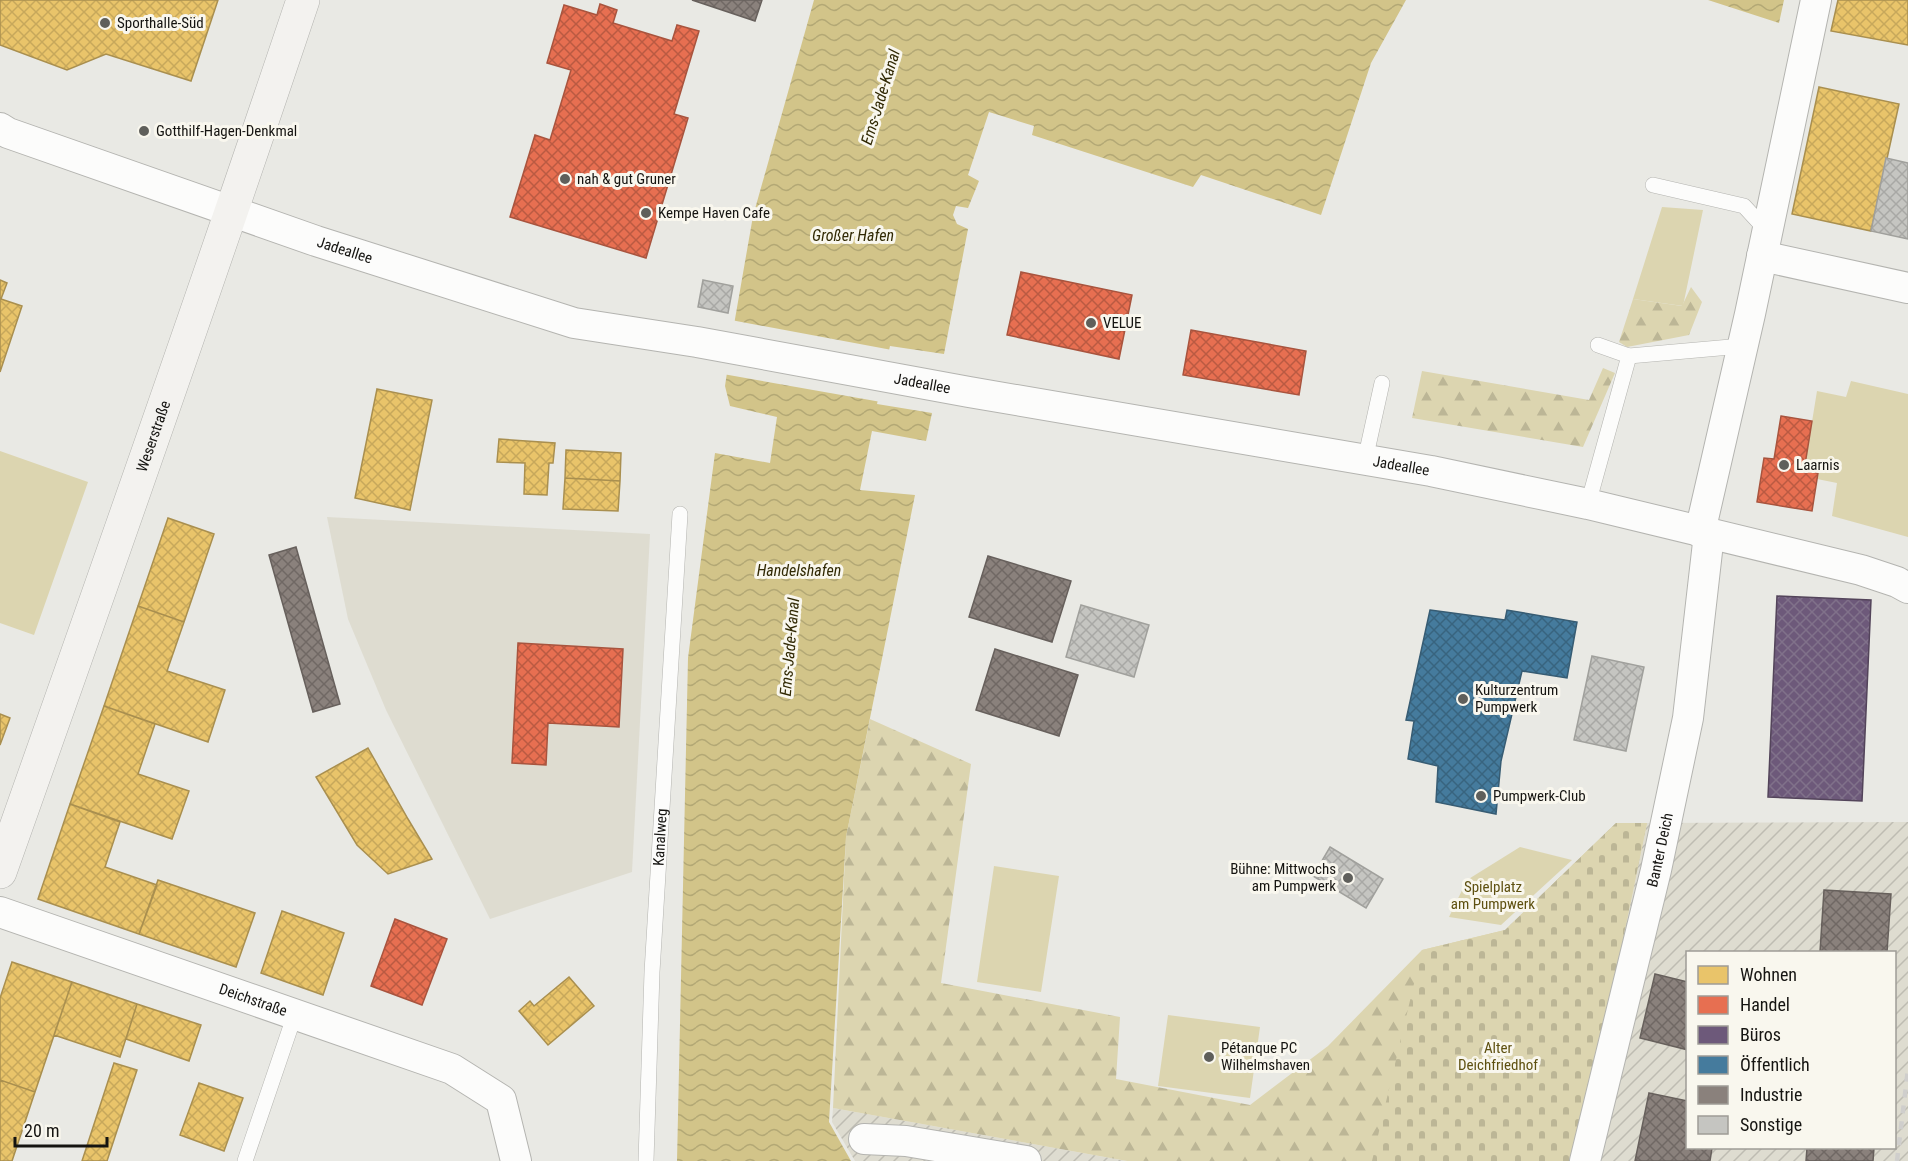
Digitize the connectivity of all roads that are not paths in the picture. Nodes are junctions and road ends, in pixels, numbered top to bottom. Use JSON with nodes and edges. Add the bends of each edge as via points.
{"nodes":[{"id":1,"x":303,"y":0,"type":"edge"},
{"id":2,"x":1816,"y":0,"type":"edge"},
{"id":3,"x":0,"y":128,"type":"edge"},
{"id":4,"x":1653,"y":185,"type":"dead end"},
{"id":5,"x":232,"y":212,"type":"junction"},
{"id":6,"x":1765,"y":243,"type":"junction"},
{"id":7,"x":1908,"y":288,"type":"edge"},
{"id":8,"x":1598,"y":345,"type":"dead end"},
{"id":9,"x":1742,"y":346,"type":"junction"},
{"id":10,"x":1629,"y":356,"type":"junction"},
{"id":11,"x":1382,"y":383,"type":"dead end"},
{"id":12,"x":1365,"y":460,"type":"junction"},
{"id":13,"x":1588,"y":504,"type":"junction"},
{"id":14,"x":680,"y":514,"type":"dead end"},
{"id":15,"x":1705,"y":533,"type":"junction"},
{"id":16,"x":1908,"y":588,"type":"edge"},
{"id":17,"x":0,"y":872,"type":"edge"},
{"id":18,"x":0,"y":912,"type":"edge"},
{"id":19,"x":295,"y":1014,"type":"junction"},
{"id":20,"x":864,"y":1139,"type":"dead end"},
{"id":21,"x":245,"y":1161,"type":"edge"},
{"id":22,"x":516,"y":1161,"type":"edge"},
{"id":23,"x":646,"y":1161,"type":"edge"},
{"id":24,"x":1026,"y":1161,"type":"edge"},
{"id":25,"x":1585,"y":1161,"type":"edge"}],
"edges":[{"from":1,"to":5,"type":"street","name":"Weserstraße"},
{"from":2,"to":6,"type":"street","name":"Banter Deich"},
{"from":3,"to":5,"type":"street","name":"Jadeallee"},
{"from":4,"to":6,"type":"lane","via":[[1744,206]]},
{"from":5,"to":12,"type":"street","name":"Jadeallee","via":[[574,323]]},
{"from":5,"to":17,"type":"street","name":"Weserstraße"},
{"from":6,"to":7,"type":"street"},
{"from":6,"to":9,"type":"street","name":"Banter Deich"},
{"from":8,"to":10,"type":"lane"},
{"from":9,"to":10,"type":"lane"},
{"from":9,"to":15,"type":"street","name":"Banter Deich"},
{"from":10,"to":13,"type":"lane"},
{"from":11,"to":12,"type":"lane"},
{"from":12,"to":13,"type":"street","name":"Jadeallee"},
{"from":13,"to":15,"type":"street","name":"Jadeallee"},
{"from":14,"to":23,"type":"lane","name":"Kanalweg","via":[[652,972]]},
{"from":15,"to":16,"type":"street","name":"Jadeallee","via":[[1861,570]]},
{"from":15,"to":25,"type":"street","name":"Banter Deich","via":[[1688,718],[1656,870]]},
{"from":18,"to":19,"type":"street","name":"Deichstraße"},
{"from":19,"to":21,"type":"lane"},
{"from":19,"to":22,"type":"street","name":"Deichstraße","via":[[452,1069],[501,1100]]},
{"from":20,"to":24,"type":"street"}]}
